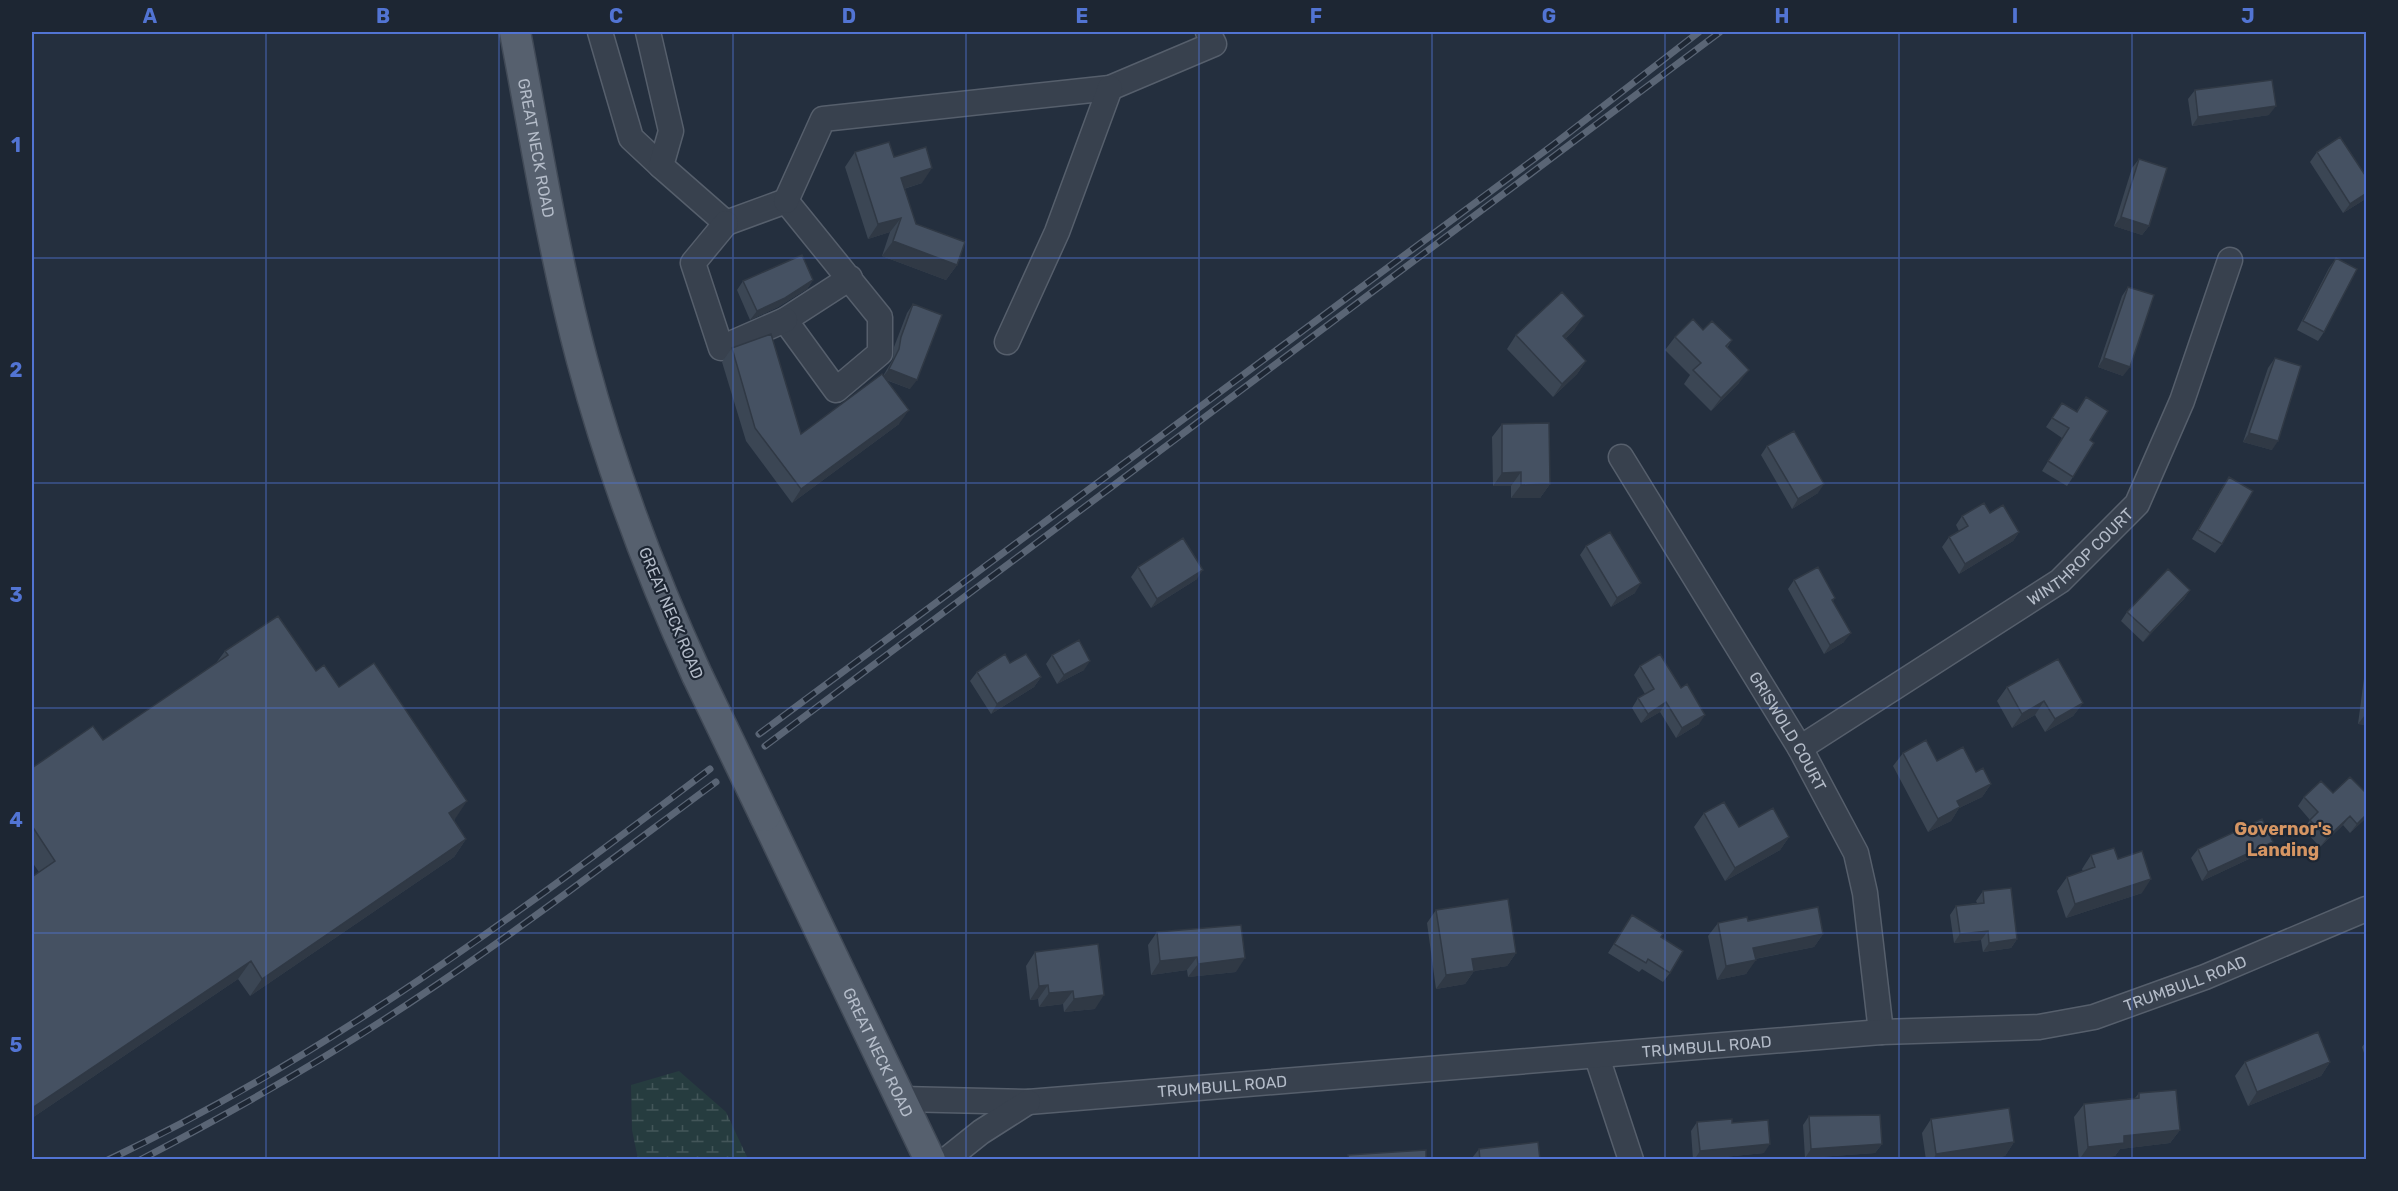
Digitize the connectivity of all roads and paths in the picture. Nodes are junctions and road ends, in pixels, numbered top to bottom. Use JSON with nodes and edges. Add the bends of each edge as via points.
{"nodes":[{"id":1,"x":515,"y":32,"type":"edge"},
{"id":2,"x":600,"y":32,"type":"edge"},
{"id":3,"x":648,"y":32,"type":"edge"},
{"id":4,"x":1208,"y":32,"type":"edge"},
{"id":5,"x":1110,"y":88,"type":"junction"},
{"id":6,"x":661,"y":166,"type":"junction"},
{"id":7,"x":786,"y":201,"type":"junction"},
{"id":8,"x":726,"y":223,"type":"junction"},
{"id":9,"x":2230,"y":260,"type":"dead end"},
{"id":10,"x":850,"y":278,"type":"junction"},
{"id":11,"x":786,"y":320,"type":"junction"},
{"id":12,"x":1007,"y":342,"type":"dead end"},
{"id":13,"x":1621,"y":457,"type":"dead end"},
{"id":14,"x":1800,"y":748,"type":"junction"},
{"id":15,"x":2367,"y":909,"type":"edge"},
{"id":16,"x":1881,"y":1032,"type":"junction"},
{"id":17,"x":1597,"y":1057,"type":"junction"},
{"id":18,"x":901,"y":1099,"type":"junction"},
{"id":19,"x":1028,"y":1102,"type":"junction"},
{"id":20,"x":930,"y":1160,"type":"edge"},
{"id":21,"x":946,"y":1160,"type":"edge"},
{"id":22,"x":1631,"y":1160,"type":"edge"}],
"edges":[{"from":1,"to":18,"type":"main road","name":"GREAT NECK ROAD","bridge":true,"via":[[582,359],[619,485],[697,675]]},
{"from":2,"to":6,"type":"street","via":[[631,138]]},
{"from":3,"to":6,"type":"street","via":[[671,131]]},
{"from":4,"to":5,"type":"street","via":[[1214,44]]},
{"from":5,"to":7,"type":"street","via":[[824,119]]},
{"from":5,"to":12,"type":"street","via":[[1057,231]]},
{"from":6,"to":8,"type":"street"},
{"from":7,"to":8,"type":"street"},
{"from":7,"to":10,"type":"street"},
{"from":8,"to":11,"type":"street","via":[[693,263],[722,348]]},
{"from":9,"to":14,"type":"street","name":"WINTHROP COURT","via":[[2182,401],[2137,504],[2060,581]]},
{"from":10,"to":11,"type":"street"},
{"from":10,"to":11,"type":"street","via":[[880,317],[880,353],[836,390]]},
{"from":13,"to":14,"type":"street","name":"GRISWOLD COURT"},
{"from":14,"to":16,"type":"street","name":"GRISWOLD COURT","via":[[1856,853],[1865,893]]},
{"from":15,"to":16,"type":"street","name":"TRUMBULL ROAD","via":[[2205,977],[2094,1017],[2039,1027]]},
{"from":16,"to":17,"type":"street","name":"TRUMBULL ROAD"},
{"from":17,"to":19,"type":"street","name":"TRUMBULL ROAD"},
{"from":17,"to":22,"type":"street"},
{"from":18,"to":19,"type":"street","name":"TRUMBULL ROAD"},
{"from":18,"to":20,"type":"main road","name":"GREAT NECK ROAD"},
{"from":19,"to":21,"type":"street","name":"TRUMBULL ROAD"}]}
